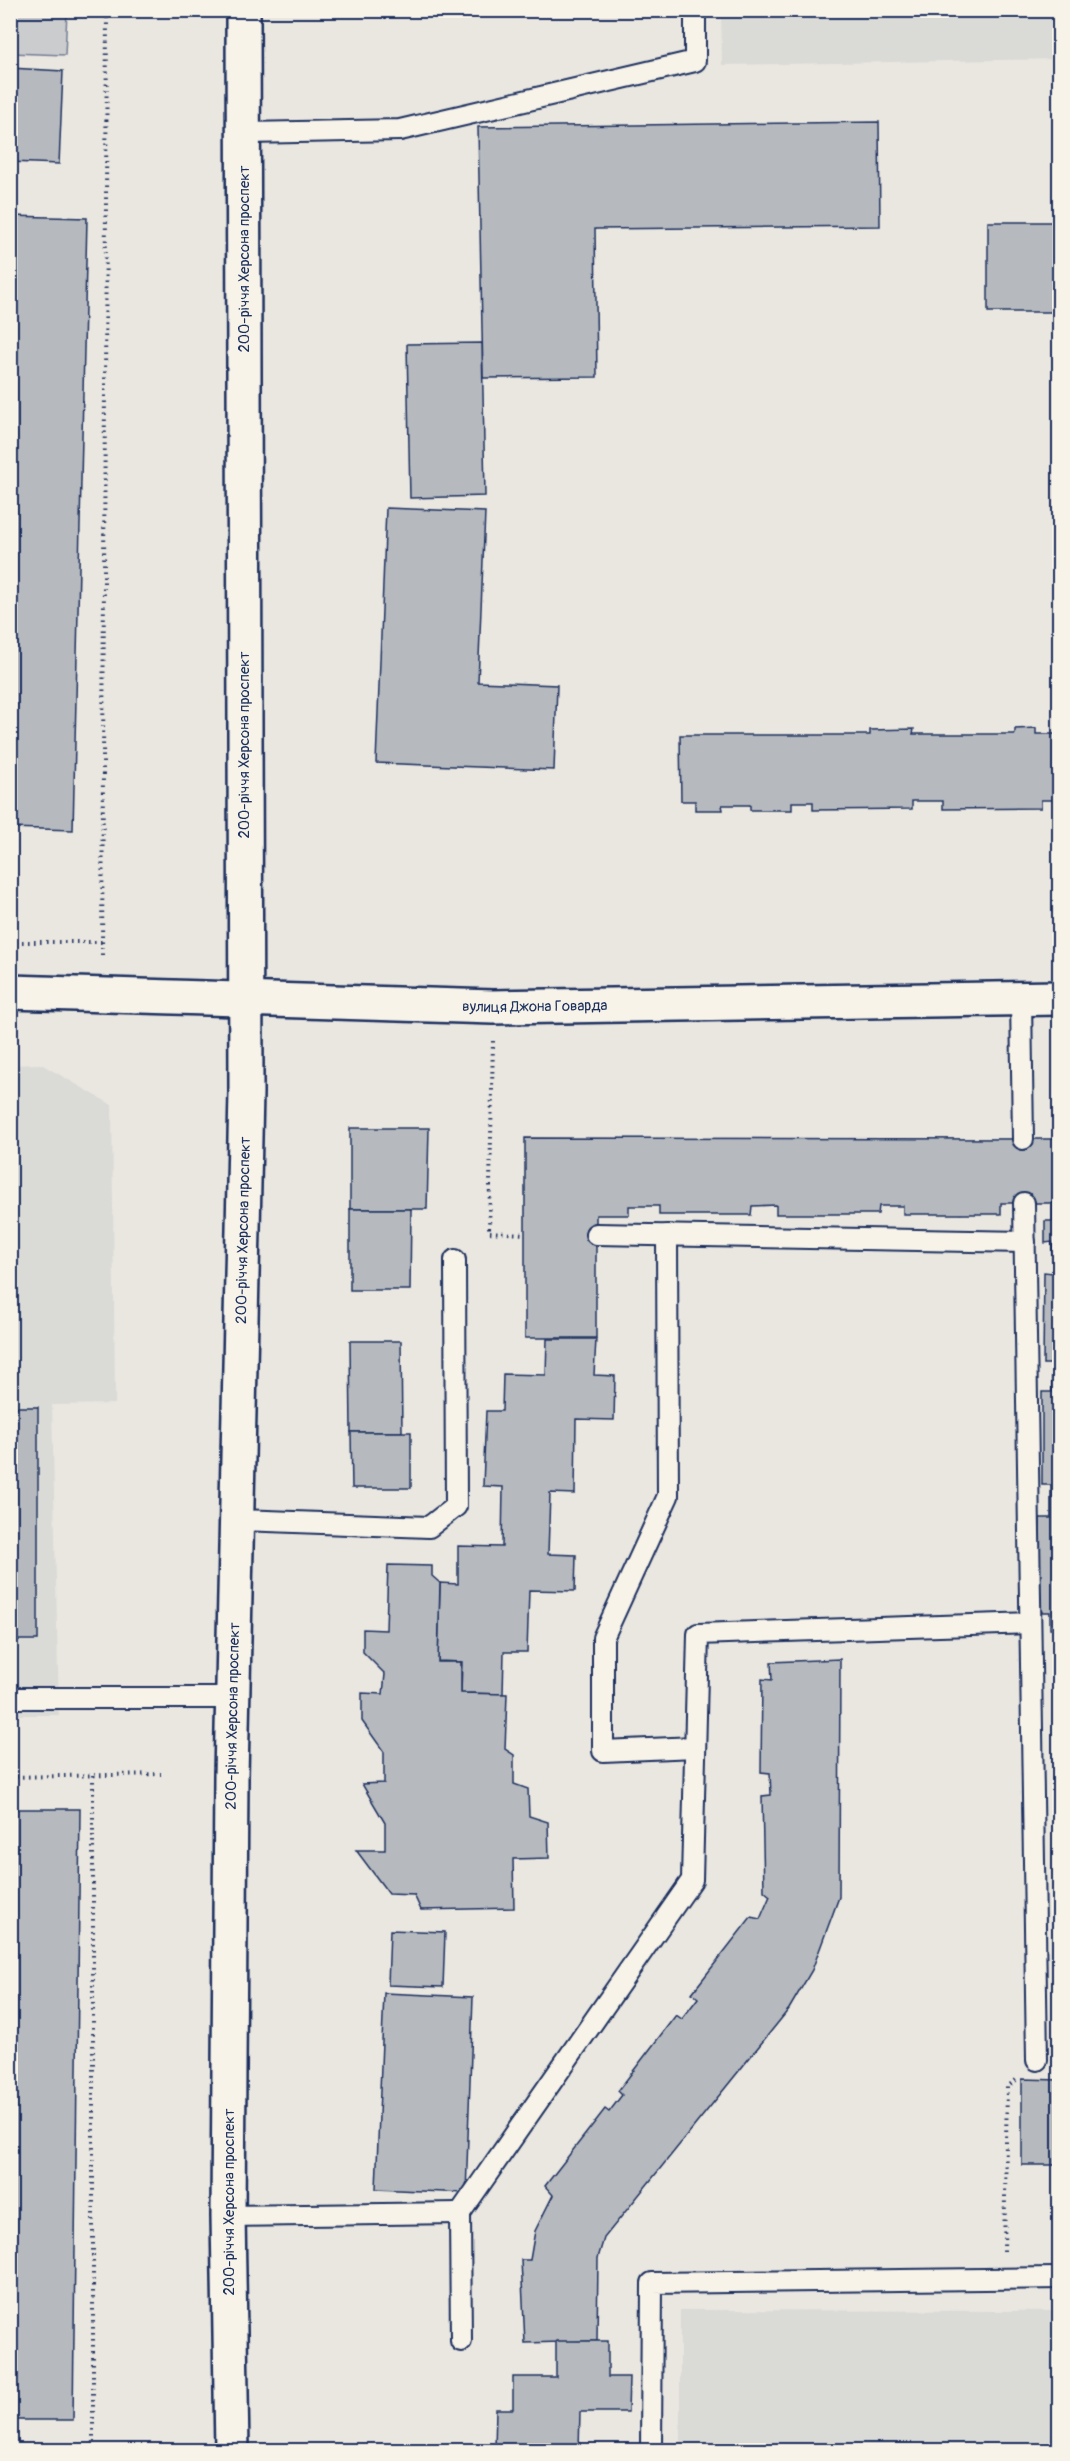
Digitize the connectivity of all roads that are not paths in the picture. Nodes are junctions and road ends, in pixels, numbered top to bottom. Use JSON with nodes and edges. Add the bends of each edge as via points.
{"nodes":[{"id":1,"x":243,"y":10,"type":"edge"},
{"id":2,"x":695,"y":10,"type":"edge"},
{"id":3,"x":244,"y":133,"type":"junction"},
{"id":4,"x":10,"y":992,"type":"edge"},
{"id":5,"x":245,"y":998,"type":"junction"},
{"id":6,"x":1059,"y":998,"type":"edge"},
{"id":7,"x":1021,"y":999,"type":"junction"},
{"id":8,"x":1023,"y":1139,"type":"dead end"},
{"id":9,"x":1024,"y":1203,"type":"dead end"},
{"id":10,"x":596,"y":1234,"type":"dead end"},
{"id":11,"x":667,"y":1235,"type":"junction"},
{"id":12,"x":1025,"y":1242,"type":"junction"},
{"id":13,"x":455,"y":1260,"type":"dead end"},
{"id":14,"x":237,"y":1520,"type":"junction"},
{"id":15,"x":1030,"y":1623,"type":"junction"},
{"id":16,"x":10,"y":1698,"type":"edge"},
{"id":17,"x":232,"y":1698,"type":"junction"},
{"id":18,"x":695,"y":1747,"type":"junction"},
{"id":19,"x":1037,"y":2060,"type":"road end"},
{"id":20,"x":460,"y":2213,"type":"junction"},
{"id":21,"x":228,"y":2216,"type":"junction"},
{"id":22,"x":1059,"y":2278,"type":"edge"},
{"id":23,"x":461,"y":2341,"type":"dead end"},
{"id":24,"x":232,"y":2451,"type":"edge"},
{"id":25,"x":651,"y":2451,"type":"edge"}],
"edges":[{"from":1,"to":3,"type":"street","name":"200-річчя Херсона проспект"},
{"from":2,"to":3,"type":"lane","via":[[695,61],[400,130]]},
{"from":3,"to":5,"type":"street","name":"200-річчя Херсона проспект"},
{"from":4,"to":5,"type":"street","name":"вулиця Джона Говарда"},
{"from":5,"to":7,"type":"street","name":"вулиця Джона Говарда","via":[[494,1007]]},
{"from":5,"to":14,"type":"street","name":"200-річчя Херсона проспект"},
{"from":6,"to":7,"type":"street","name":"вулиця Джона Говарда"},
{"from":7,"to":8,"type":"lane"},
{"from":9,"to":12,"type":"lane"},
{"from":10,"to":11,"type":"lane"},
{"from":11,"to":12,"type":"lane"},
{"from":11,"to":18,"type":"lane","via":[[668,1496],[603,1638],[603,1751]]},
{"from":12,"to":15,"type":"lane"},
{"from":13,"to":14,"type":"lane","via":[[456,1506],[429,1527]]},
{"from":14,"to":17,"type":"street","name":"200-річчя Херсона проспект"},
{"from":15,"to":18,"type":"lane","via":[[698,1634]]},
{"from":15,"to":19,"type":"lane"},
{"from":16,"to":17,"type":"lane"},
{"from":17,"to":21,"type":"street","name":"200-річчя Херсона проспект"},
{"from":18,"to":20,"type":"lane","via":[[692,1880]]},
{"from":20,"to":21,"type":"lane"},
{"from":20,"to":23,"type":"lane"},
{"from":21,"to":24,"type":"street","name":"200-річчя Херсона проспект"},
{"from":22,"to":25,"type":"lane","via":[[652,2283]]}]}
